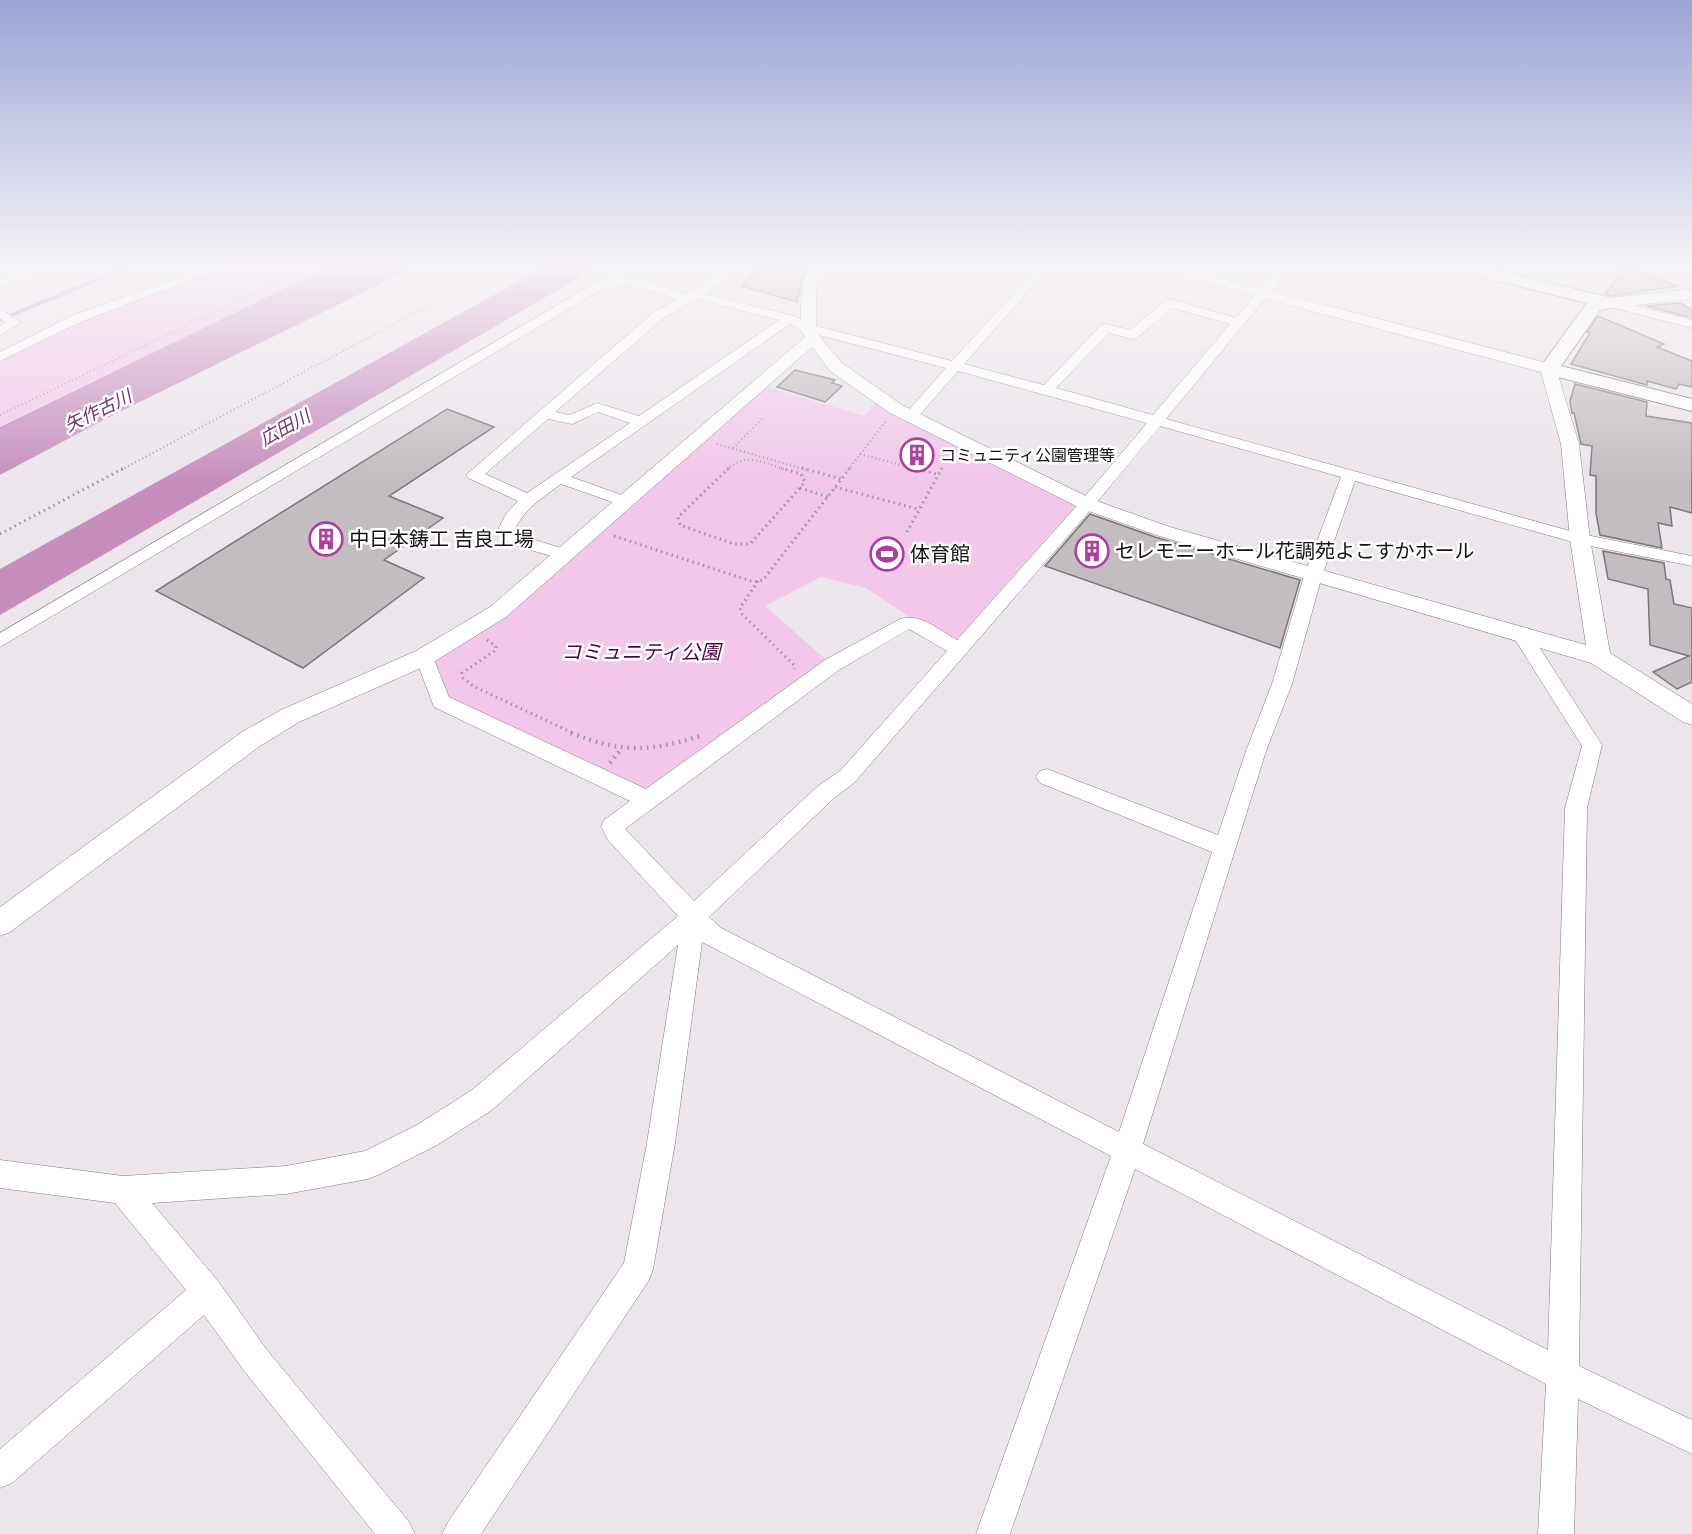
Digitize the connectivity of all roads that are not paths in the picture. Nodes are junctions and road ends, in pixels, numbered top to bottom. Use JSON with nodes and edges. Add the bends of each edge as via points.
{"nodes":[{"id":1,"x":37,"y":339,"type":"edge"},
{"id":2,"x":508,"y":339,"type":"edge"},
{"id":3,"x":632,"y":339,"type":"edge"},
{"id":4,"x":760,"y":339,"type":"edge"},
{"id":5,"x":805,"y":339,"type":"edge"},
{"id":6,"x":815,"y":339,"type":"edge"},
{"id":7,"x":835,"y":339,"type":"edge"},
{"id":8,"x":981,"y":339,"type":"edge"},
{"id":9,"x":1096,"y":339,"type":"edge"},
{"id":10,"x":1226,"y":339,"type":"edge"},
{"id":11,"x":1433,"y":339,"type":"edge"},
{"id":12,"x":1570,"y":339,"type":"edge"},
{"id":13,"x":0,"y":357,"type":"edge"},
{"id":14,"x":956,"y":367,"type":"junction"},
{"id":15,"x":1549,"y":369,"type":"junction"},
{"id":16,"x":1047,"y":390,"type":"junction"},
{"id":17,"x":1692,"y":405,"type":"edge"},
{"id":18,"x":904,"y":412,"type":"junction"},
{"id":19,"x":545,"y":414,"type":"junction"},
{"id":20,"x":640,"y":421,"type":"junction"},
{"id":21,"x":1158,"y":421,"type":"junction"},
{"id":22,"x":1349,"y":476,"type":"junction"},
{"id":23,"x":559,"y":478,"type":"junction"},
{"id":24,"x":528,"y":500,"type":"junction"},
{"id":25,"x":627,"y":502,"type":"junction"},
{"id":26,"x":1087,"y":504,"type":"junction"},
{"id":27,"x":1580,"y":539,"type":"junction"},
{"id":28,"x":565,"y":555,"type":"junction"},
{"id":29,"x":1692,"y":561,"type":"edge"},
{"id":30,"x":1313,"y":576,"type":"junction"},
{"id":31,"x":1520,"y":633,"type":"junction"},
{"id":32,"x":0,"y":641,"type":"edge"},
{"id":33,"x":959,"y":650,"type":"junction"},
{"id":34,"x":423,"y":657,"type":"junction"},
{"id":35,"x":1599,"y":657,"type":"junction"},
{"id":36,"x":1692,"y":716,"type":"edge"},
{"id":37,"x":1047,"y":777,"type":"dead end"},
{"id":38,"x":646,"y":799,"type":"junction"},
{"id":39,"x":1225,"y":847,"type":"junction"},
{"id":40,"x":694,"y":916,"type":"junction"},
{"id":41,"x":0,"y":923,"type":"edge"},
{"id":42,"x":1127,"y":1150,"type":"junction"},
{"id":43,"x":0,"y":1174,"type":"edge"},
{"id":44,"x":123,"y":1190,"type":"junction"},
{"id":45,"x":207,"y":1292,"type":"junction"},
{"id":46,"x":1563,"y":1375,"type":"junction"},
{"id":47,"x":1692,"y":1437,"type":"edge"},
{"id":48,"x":0,"y":1471,"type":"edge"},
{"id":49,"x":397,"y":1534,"type":"edge"},
{"id":50,"x":460,"y":1534,"type":"edge"},
{"id":51,"x":993,"y":1534,"type":"edge"},
{"id":52,"x":1556,"y":1534,"type":"edge"}],
"edges":[{"from":1,"to":13,"type":"street"},
{"from":2,"to":32,"type":"street"},
{"from":3,"to":19,"type":"street"},
{"from":4,"to":20,"type":"street"},
{"from":5,"to":25,"type":"street"},
{"from":6,"to":18,"type":"street","via":[[836,367]]},
{"from":7,"to":14,"type":"street"},
{"from":8,"to":14,"type":"street"},
{"from":9,"to":16,"type":"street"},
{"from":10,"to":21,"type":"street"},
{"from":11,"to":15,"type":"street"},
{"from":12,"to":15,"type":"main road"},
{"from":14,"to":16,"type":"street"},
{"from":14,"to":18,"type":"street"},
{"from":15,"to":17,"type":"main road"},
{"from":15,"to":27,"type":"street","via":[[1570,444]]},
{"from":16,"to":21,"type":"street"},
{"from":18,"to":26,"type":"street"},
{"from":19,"to":20,"type":"street","via":[[572,420],[597,407]]},
{"from":19,"to":24,"type":"street","via":[[474,475]]},
{"from":20,"to":23,"type":"street"},
{"from":21,"to":22,"type":"street"},
{"from":21,"to":26,"type":"street"},
{"from":22,"to":27,"type":"street"},
{"from":22,"to":30,"type":"street"},
{"from":23,"to":24,"type":"street"},
{"from":23,"to":25,"type":"street"},
{"from":24,"to":28,"type":"street","via":[[506,530],[516,540]]},
{"from":25,"to":28,"type":"street"},
{"from":26,"to":30,"type":"street"},
{"from":26,"to":33,"type":"street"},
{"from":27,"to":29,"type":"street"},
{"from":27,"to":35,"type":"street"},
{"from":28,"to":34,"type":"street","via":[[498,612]]},
{"from":30,"to":31,"type":"street"},
{"from":30,"to":39,"type":"street","via":[[1282,684]]},
{"from":31,"to":35,"type":"street"},
{"from":31,"to":46,"type":"street","via":[[1592,745],[1576,808]]},
{"from":33,"to":38,"type":"street","via":[[914,623],[906,623],[832,665]]},
{"from":33,"to":40,"type":"street","via":[[847,777]]},
{"from":34,"to":38,"type":"street","via":[[441,702]]},
{"from":34,"to":41,"type":"street","via":[[260,733]]},
{"from":35,"to":36,"type":"street"},
{"from":37,"to":39,"type":"street"},
{"from":38,"to":40,"type":"street","via":[[612,826]]},
{"from":39,"to":42,"type":"street"},
{"from":40,"to":42,"type":"street","via":[[712,936]]},
{"from":40,"to":44,"type":"street","via":[[482,1101],[368,1165],[286,1180]]},
{"from":40,"to":50,"type":"street","via":[[638,1269]]},
{"from":42,"to":46,"type":"street"},
{"from":42,"to":51,"type":"street"},
{"from":43,"to":44,"type":"street"},
{"from":44,"to":45,"type":"street"},
{"from":45,"to":48,"type":"street"},
{"from":45,"to":49,"type":"street","via":[[256,1361]]},
{"from":46,"to":47,"type":"street"},
{"from":46,"to":52,"type":"street"}]}
